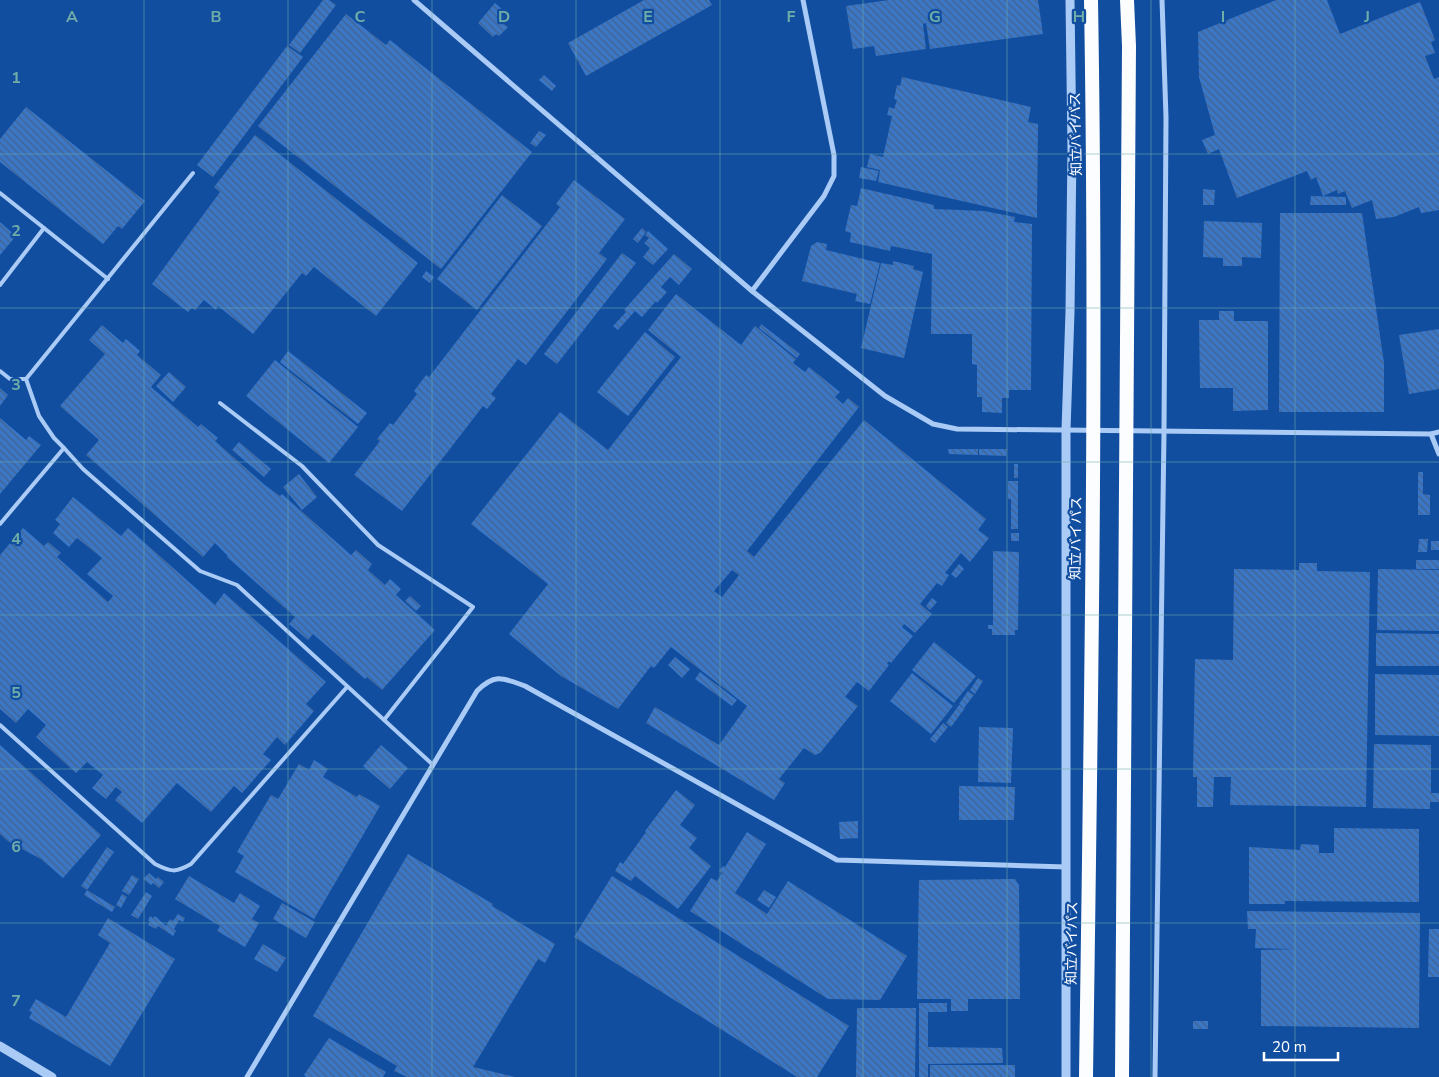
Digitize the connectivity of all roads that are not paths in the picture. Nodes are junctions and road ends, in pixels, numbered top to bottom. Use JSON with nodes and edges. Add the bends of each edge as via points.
{"nodes":[{"id":1,"x":414,"y":0,"type":"edge"},
{"id":2,"x":803,"y":0,"type":"edge"},
{"id":3,"x":1070,"y":0,"type":"edge"},
{"id":4,"x":1091,"y":0,"type":"edge"},
{"id":5,"x":1127,"y":0,"type":"edge"},
{"id":6,"x":1162,"y":0,"type":"edge"},
{"id":7,"x":193,"y":173,"type":"dead end"},
{"id":8,"x":0,"y":193,"type":"edge"},
{"id":9,"x":44,"y":228,"type":"junction"},
{"id":10,"x":108,"y":279,"type":"junction"},
{"id":11,"x":0,"y":285,"type":"edge"},
{"id":12,"x":752,"y":291,"type":"junction"},
{"id":13,"x":0,"y":371,"type":"edge"},
{"id":14,"x":26,"y":379,"type":"junction"},
{"id":15,"x":220,"y":403,"type":"dead end"},
{"id":16,"x":1066,"y":430,"type":"junction"},
{"id":17,"x":1164,"y":432,"type":"junction"},
{"id":18,"x":1439,"y":432,"type":"edge"},
{"id":19,"x":1431,"y":434,"type":"junction"},
{"id":20,"x":64,"y":448,"type":"junction"},
{"id":21,"x":1439,"y":454,"type":"edge"},
{"id":22,"x":0,"y":524,"type":"edge"},
{"id":23,"x":348,"y":687,"type":"junction"},
{"id":24,"x":384,"y":720,"type":"junction"},
{"id":25,"x":0,"y":725,"type":"edge"},
{"id":26,"x":432,"y":764,"type":"junction"},
{"id":27,"x":1067,"y":867,"type":"junction"},
{"id":28,"x":0,"y":1046,"type":"edge"},
{"id":29,"x":52,"y":1077,"type":"edge"},
{"id":30,"x":247,"y":1077,"type":"edge"},
{"id":31,"x":1066,"y":1077,"type":"edge"},
{"id":32,"x":1086,"y":1077,"type":"edge"},
{"id":33,"x":1122,"y":1077,"type":"edge"},
{"id":34,"x":1155,"y":1077,"type":"edge"}],
"edges":[{"from":1,"to":12,"type":"street"},
{"from":2,"to":12,"type":"street","via":[[834,155],[834,176],[824,196]]},
{"from":3,"to":16,"type":"street","via":[[1072,159]]},
{"from":4,"to":32,"type":"highway","name":"知立バイパス","bridge":true,"via":[[1093,501]]},
{"from":5,"to":33,"type":"highway","bridge":true},
{"from":6,"to":17,"type":"street","via":[[1166,117]]},
{"from":7,"to":10,"type":"lane"},
{"from":8,"to":9,"type":"lane"},
{"from":9,"to":10,"type":"lane"},
{"from":9,"to":11,"type":"lane"},
{"from":10,"to":14,"type":"lane"},
{"from":12,"to":16,"type":"street","via":[[885,396],[934,424],[957,429]]},
{"from":13,"to":14,"type":"lane","via":[[10,379]]},
{"from":14,"to":20,"type":"lane","via":[[39,416]]},
{"from":15,"to":24,"type":"lane","via":[[302,466],[378,545],[473,607]]},
{"from":16,"to":17,"type":"street"},
{"from":16,"to":27,"type":"street"},
{"from":17,"to":19,"type":"street"},
{"from":17,"to":34,"type":"street"},
{"from":18,"to":19,"type":"street"},
{"from":19,"to":21,"type":"street"},
{"from":20,"to":22,"type":"lane"},
{"from":20,"to":23,"type":"lane","via":[[83,470],[200,571],[237,586]]},
{"from":23,"to":24,"type":"lane"},
{"from":23,"to":25,"type":"lane","via":[[191,864],[179,871],[155,864]]},
{"from":24,"to":26,"type":"lane"},
{"from":26,"to":27,"type":"street","via":[[477,691],[487,681],[504,678],[525,686],[837,860]]},
{"from":26,"to":30,"type":"street"},
{"from":27,"to":31,"type":"street"},
{"from":28,"to":29,"type":"street"}]}
